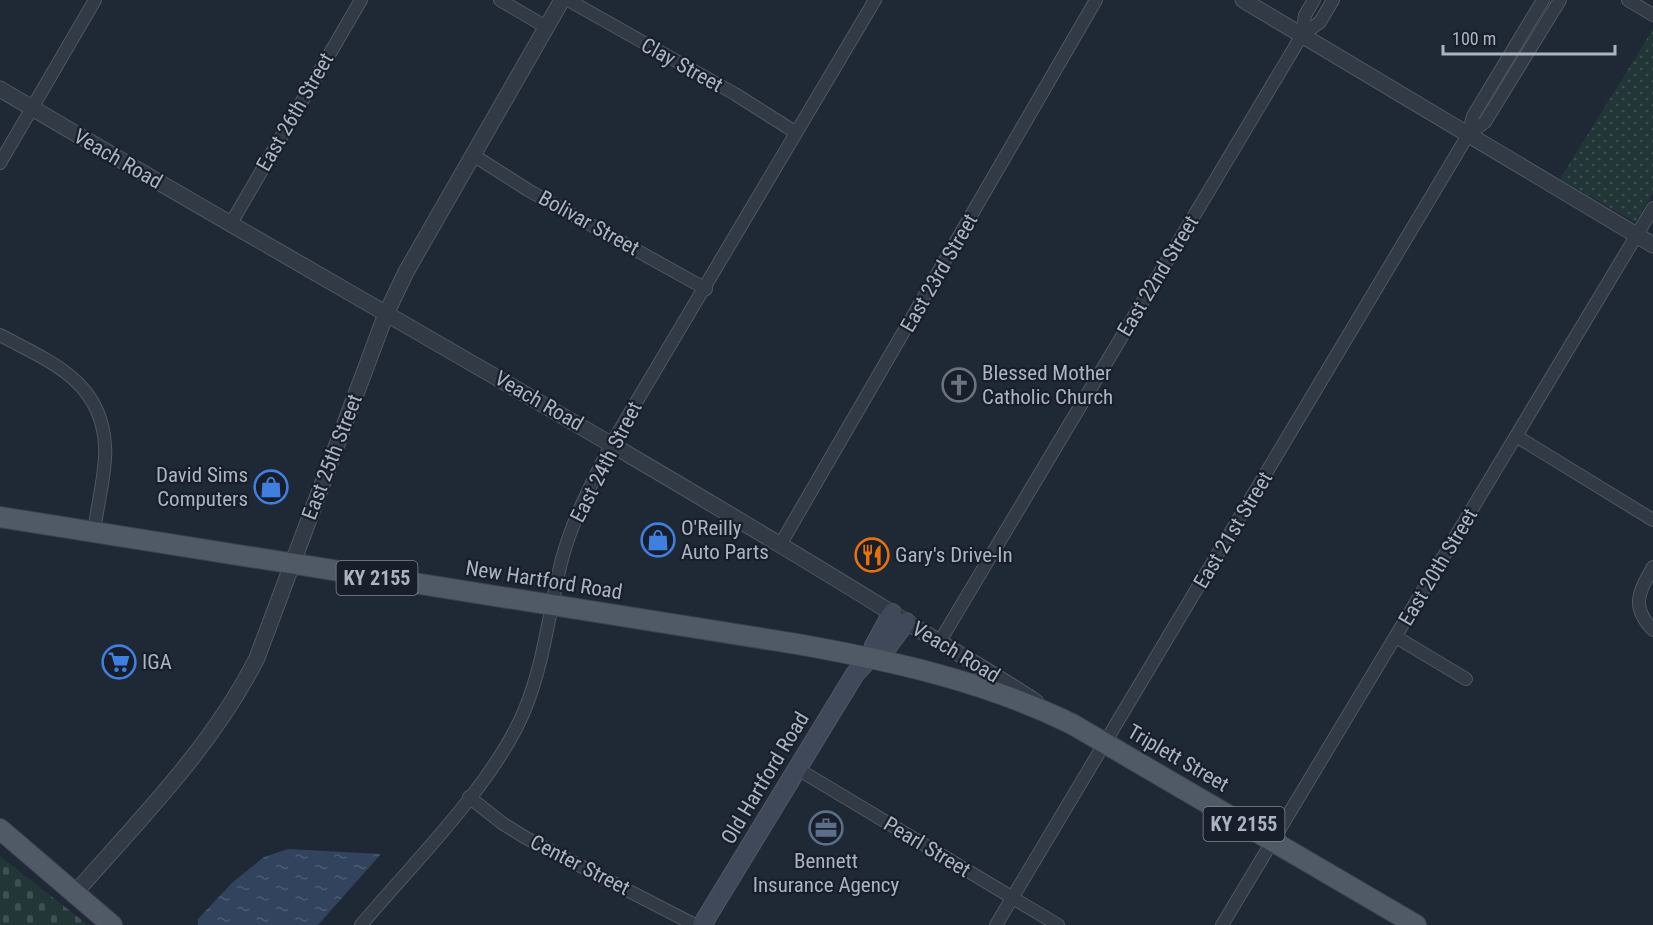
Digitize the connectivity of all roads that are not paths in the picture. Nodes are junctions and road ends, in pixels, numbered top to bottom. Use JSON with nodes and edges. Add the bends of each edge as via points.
{"nodes":[{"id":1,"x":95,"y":0,"type":"edge"},
{"id":2,"x":361,"y":0,"type":"edge"},
{"id":3,"x":500,"y":0,"type":"edge"},
{"id":4,"x":562,"y":0,"type":"edge"},
{"id":5,"x":568,"y":0,"type":"edge"},
{"id":6,"x":875,"y":0,"type":"edge"},
{"id":7,"x":1096,"y":0,"type":"edge"},
{"id":8,"x":1243,"y":0,"type":"edge"},
{"id":9,"x":1314,"y":0,"type":"edge"},
{"id":10,"x":1333,"y":0,"type":"edge"},
{"id":11,"x":1544,"y":0,"type":"edge"},
{"id":12,"x":1560,"y":0,"type":"edge"},
{"id":13,"x":1628,"y":0,"type":"edge"},
{"id":14,"x":1653,"y":15,"type":"edge"},
{"id":15,"x":546,"y":27,"type":"junction"},
{"id":16,"x":1302,"y":35,"type":"junction"},
{"id":17,"x":0,"y":89,"type":"edge"},
{"id":18,"x":31,"y":108,"type":"junction"},
{"id":19,"x":795,"y":132,"type":"junction"},
{"id":20,"x":1468,"y":135,"type":"junction"},
{"id":21,"x":473,"y":155,"type":"junction"},
{"id":22,"x":0,"y":163,"type":"edge"},
{"id":23,"x":1653,"y":208,"type":"edge"},
{"id":24,"x":230,"y":225,"type":"junction"},
{"id":25,"x":1637,"y":235,"type":"junction"},
{"id":26,"x":1653,"y":245,"type":"edge"},
{"id":27,"x":706,"y":289,"type":"junction"},
{"id":28,"x":386,"y":314,"type":"junction"},
{"id":29,"x":0,"y":334,"type":"edge"},
{"id":30,"x":1516,"y":436,"type":"junction"},
{"id":31,"x":612,"y":443,"type":"junction"},
{"id":32,"x":0,"y":517,"type":"edge"},
{"id":33,"x":1653,"y":520,"type":"edge"},
{"id":34,"x":94,"y":532,"type":"junction"},
{"id":35,"x":780,"y":545,"type":"junction"},
{"id":36,"x":292,"y":564,"type":"junction"},
{"id":37,"x":1653,"y":567,"type":"edge"},
{"id":38,"x":553,"y":605,"type":"junction"},
{"id":39,"x":899,"y":618,"type":"junction"},
{"id":40,"x":1653,"y":630,"type":"edge"},
{"id":41,"x":1396,"y":637,"type":"junction"},
{"id":42,"x":940,"y":641,"type":"junction"},
{"id":43,"x":871,"y":657,"type":"junction"},
{"id":44,"x":1466,"y":679,"type":"dead end"},
{"id":45,"x":1072,"y":724,"type":"junction"},
{"id":46,"x":1105,"y":743,"type":"junction"},
{"id":47,"x":796,"y":768,"type":"junction"},
{"id":48,"x":469,"y":797,"type":"junction"},
{"id":49,"x":0,"y":830,"type":"edge"},
{"id":50,"x":1273,"y":841,"type":"junction"},
{"id":51,"x":75,"y":893,"type":"junction"},
{"id":52,"x":1012,"y":898,"type":"junction"},
{"id":53,"x":112,"y":925,"type":"edge"},
{"id":54,"x":361,"y":925,"type":"edge"},
{"id":55,"x":695,"y":925,"type":"edge"},
{"id":56,"x":702,"y":925,"type":"edge"},
{"id":57,"x":996,"y":925,"type":"edge"},
{"id":58,"x":1058,"y":925,"type":"edge"},
{"id":59,"x":1222,"y":925,"type":"edge"},
{"id":60,"x":1416,"y":925,"type":"edge"}],
"edges":[{"from":1,"to":18,"type":"street"},
{"from":2,"to":24,"type":"street","name":"East 26th Street"},
{"from":3,"to":15,"type":"street"},
{"from":4,"to":15,"type":"street","name":"East 25th Street"},
{"from":5,"to":19,"type":"street","name":"Clay Street"},
{"from":6,"to":19,"type":"street","name":"East 24th Street"},
{"from":7,"to":35,"type":"street","name":"East 23rd Street"},
{"from":8,"to":16,"type":"street"},
{"from":9,"to":16,"type":"street","name":"East 22nd Street","via":[[1305,15]]},
{"from":10,"to":16,"type":"street","name":"East 22nd Street","via":[[1320,22]]},
{"from":11,"to":20,"type":"street","name":"East 21st Street","via":[[1473,116]]},
{"from":12,"to":20,"type":"street","name":"East 21st Street","via":[[1485,122]]},
{"from":13,"to":14,"type":"street"},
{"from":15,"to":21,"type":"street","name":"East 25th Street"},
{"from":16,"to":20,"type":"street"},
{"from":16,"to":42,"type":"street","name":"East 22nd Street"},
{"from":17,"to":18,"type":"street","name":"Veach Road"},
{"from":18,"to":22,"type":"street"},
{"from":18,"to":24,"type":"street","name":"Veach Road"},
{"from":19,"to":27,"type":"street","name":"East 24th Street"},
{"from":20,"to":25,"type":"street"},
{"from":20,"to":46,"type":"street","name":"East 21st Street"},
{"from":21,"to":27,"type":"street","name":"Bolivar Street"},
{"from":21,"to":28,"type":"street","name":"East 25th Street"},
{"from":23,"to":25,"type":"street","name":"East 20th Street"},
{"from":24,"to":28,"type":"street","name":"Veach Road"},
{"from":25,"to":26,"type":"street"},
{"from":25,"to":30,"type":"street","name":"East 20th Street"},
{"from":27,"to":31,"type":"street","name":"East 24th Street"},
{"from":28,"to":31,"type":"street","name":"Veach Road"},
{"from":28,"to":36,"type":"street","name":"East 25th Street"},
{"from":29,"to":34,"type":"street","via":[[58,367],[97,405],[105,445]]},
{"from":30,"to":33,"type":"street"},
{"from":30,"to":41,"type":"street","name":"East 20th Street"},
{"from":31,"to":35,"type":"street","name":"Veach Road"},
{"from":31,"to":38,"type":"street","name":"East 24th Street","via":[[571,531]]},
{"from":32,"to":34,"type":"main road","name":"New Hartford Road","number":"KY 2155"},
{"from":34,"to":36,"type":"main road","name":"New Hartford Road","number":"KY 2155"},
{"from":35,"to":39,"type":"street","name":"Veach Road"},
{"from":36,"to":38,"type":"main road","name":"New Hartford Road","number":"KY 2155"},
{"from":36,"to":51,"type":"street","name":"East 25th Street","via":[[257,658],[224,717]]},
{"from":37,"to":40,"type":"street","via":[[1638,600],[1644,621]]},
{"from":38,"to":43,"type":"main road","name":"New Hartford Road","number":"KY 2155"},
{"from":38,"to":48,"type":"street","name":"East 24th Street","via":[[539,671],[525,711],[503,752]]},
{"from":39,"to":42,"type":"street","name":"Veach Road"},
{"from":39,"to":43,"type":"main road","name":"Old Hartford Road","via":[[874,646]]},
{"from":41,"to":44,"type":"street"},
{"from":41,"to":50,"type":"street","name":"East 20th Street"},
{"from":42,"to":45,"type":"street","name":"Veach Road"},
{"from":43,"to":45,"type":"main road","name":"New Hartford Road","number":"KY 2155","via":[[988,688]]},
{"from":43,"to":47,"type":"main road","name":"Old Hartford Road","via":[[855,674]]},
{"from":45,"to":46,"type":"main road","name":"Triplett Street","number":"KY 2155"},
{"from":46,"to":50,"type":"main road","name":"Triplett Street","number":"KY 2155"},
{"from":46,"to":52,"type":"street","name":"East 21st Street"},
{"from":47,"to":52,"type":"street","name":"Pearl Street"},
{"from":47,"to":56,"type":"main road","name":"Old Hartford Road"},
{"from":48,"to":54,"type":"street","name":"East 24th Street"},
{"from":48,"to":55,"type":"street","name":"Center Street","via":[[526,838]]},
{"from":49,"to":51,"type":"main road"},
{"from":50,"to":59,"type":"street","name":"East 20th Street"},
{"from":50,"to":60,"type":"main road","name":"Triplett Street","number":"KY 2155"},
{"from":51,"to":53,"type":"main road"},
{"from":52,"to":57,"type":"street","name":"East 21st Street"},
{"from":52,"to":58,"type":"street","name":"Pearl Street"}]}
